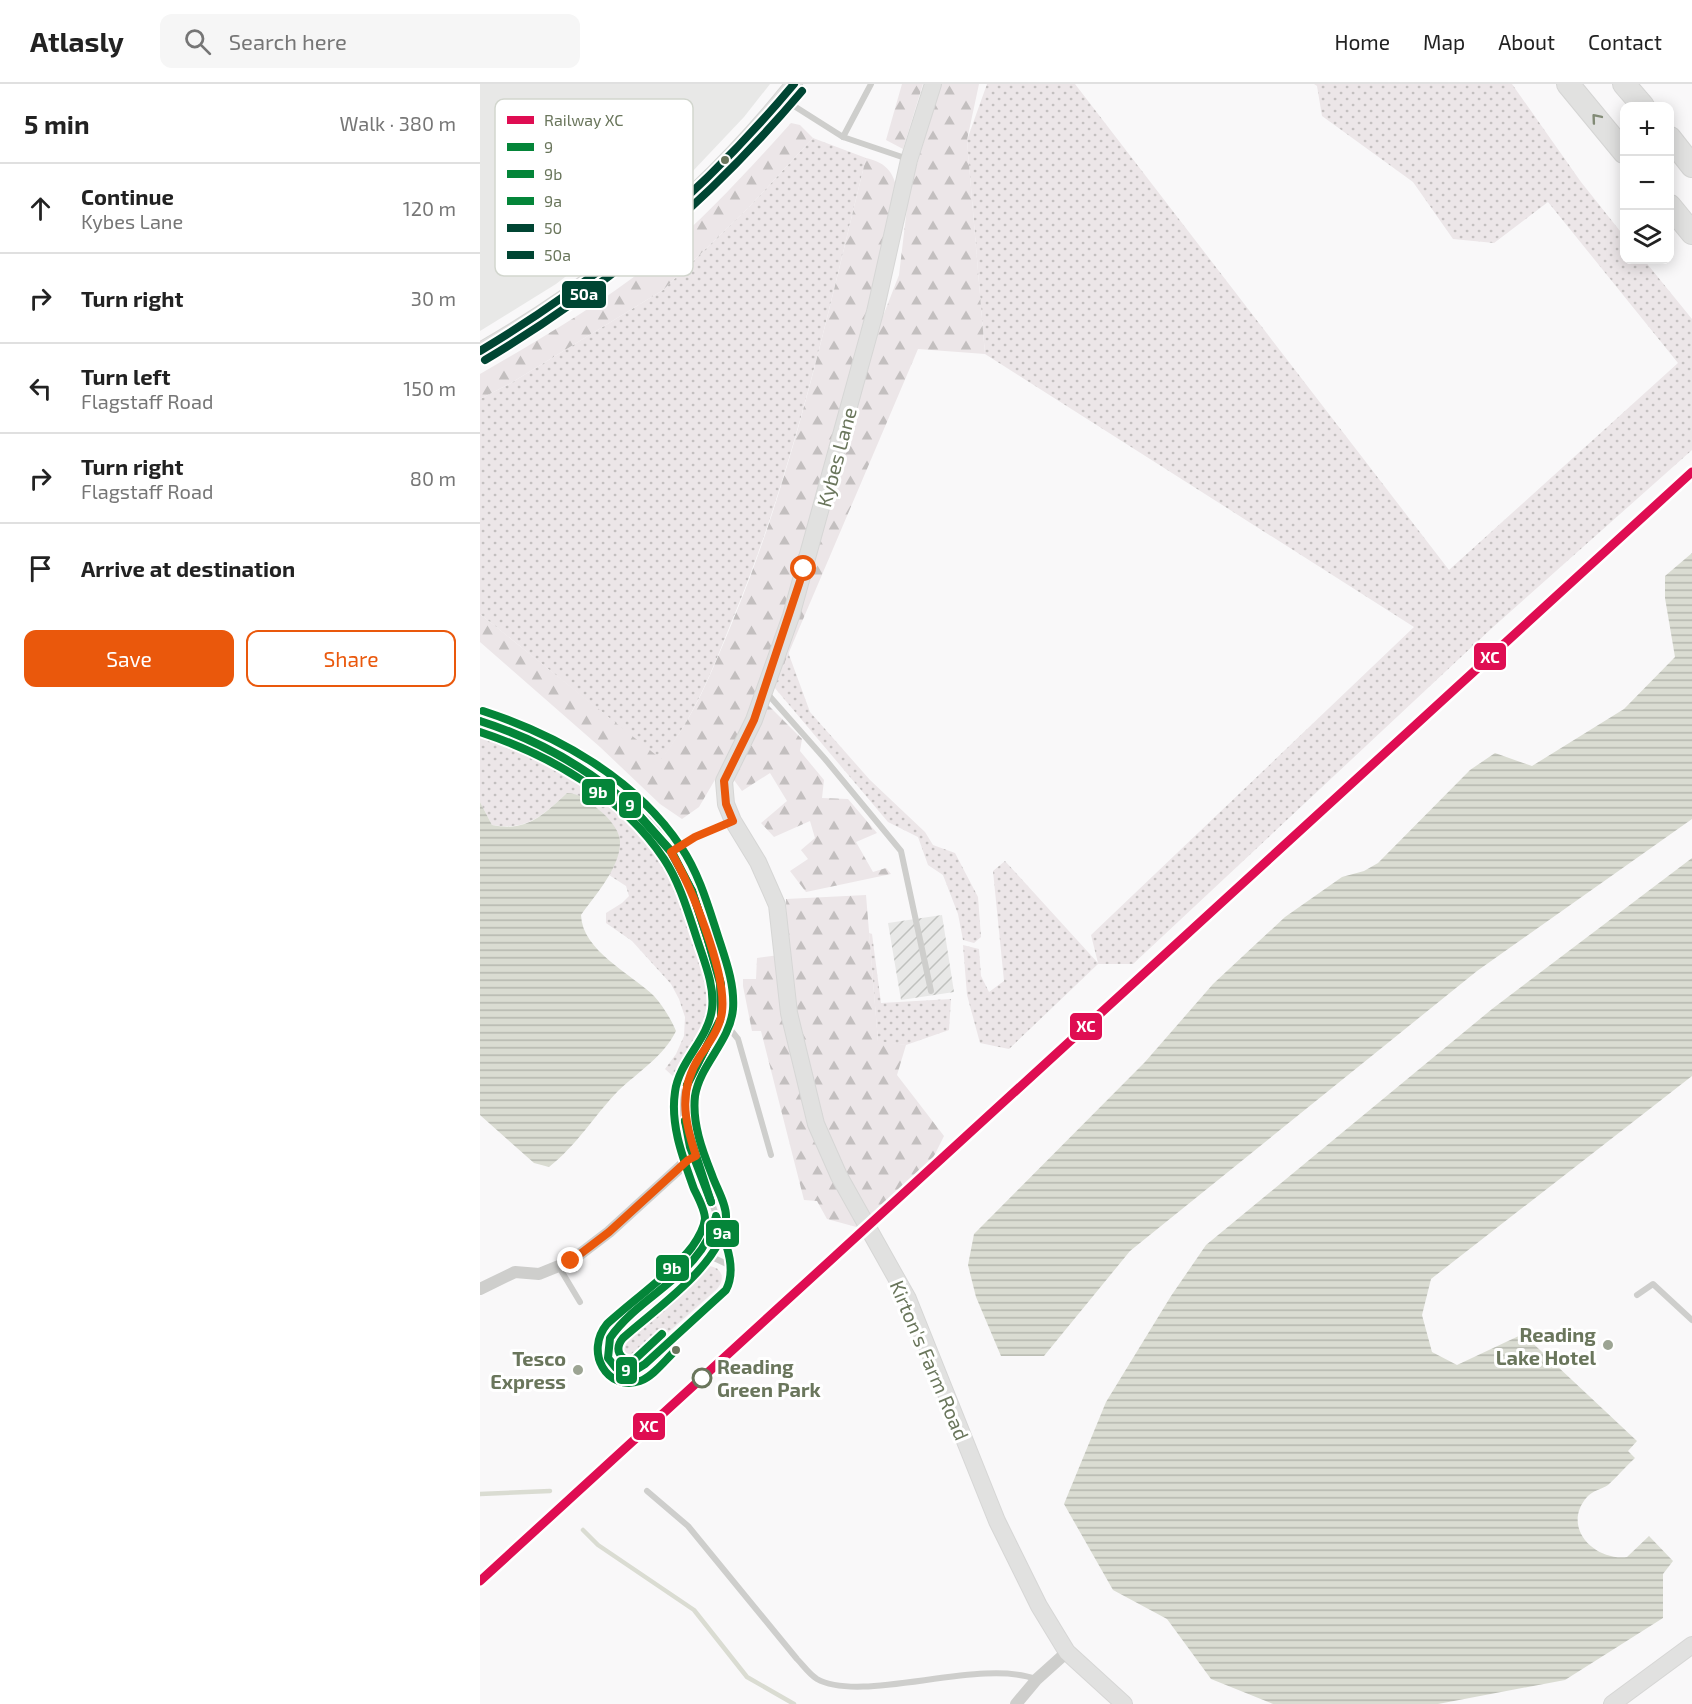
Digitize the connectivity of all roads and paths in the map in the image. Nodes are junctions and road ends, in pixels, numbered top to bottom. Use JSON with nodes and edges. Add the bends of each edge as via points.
{"nodes":[{"id":1,"x":794,"y":84,"type":"edge"},
{"id":2,"x":871,"y":84,"type":"edge"},
{"id":3,"x":933,"y":84,"type":"edge"},
{"id":4,"x":1568,"y":84,"type":"edge"},
{"id":5,"x":1624,"y":84,"type":"edge"},
{"id":6,"x":782,"y":99,"type":"junction"},
{"id":7,"x":1640,"y":102,"type":"edge"},
{"id":8,"x":843,"y":137,"type":"junction"},
{"id":9,"x":1674,"y":143,"type":"edge"},
{"id":10,"x":1620,"y":147,"type":"edge"},
{"id":11,"x":909,"y":160,"type":"junction"},
{"id":12,"x":1692,"y":166,"type":"edge"},
{"id":13,"x":693,"y":192,"type":"edge"},
{"id":14,"x":1673,"y":210,"type":"edge"},
{"id":15,"x":1692,"y":233,"type":"edge"},
{"id":16,"x":595,"y":276,"type":"edge"},
{"id":17,"x":480,"y":351,"type":"edge"},
{"id":18,"x":764,"y":691,"type":"junction"},
{"id":19,"x":480,"y":720,"type":"edge"},
{"id":20,"x":733,"y":821,"type":"junction"},
{"id":21,"x":671,"y":852,"type":"junction"},
{"id":22,"x":931,"y":991,"type":"dead end"},
{"id":23,"x":720,"y":1018,"type":"junction"},
{"id":24,"x":771,"y":1155,"type":"dead end"},
{"id":25,"x":696,"y":1156,"type":"junction"},
{"id":26,"x":705,"y":1184,"type":"joint"},
{"id":27,"x":716,"y":1216,"type":"junction"},
{"id":28,"x":696,"y":1259,"type":"junction"},
{"id":29,"x":731,"y":1266,"type":"junction"},
{"id":30,"x":559,"y":1267,"type":"junction"},
{"id":31,"x":480,"y":1289,"type":"edge"},
{"id":32,"x":1637,"y":1295,"type":"dead end"},
{"id":33,"x":580,"y":1302,"type":"dead end"},
{"id":34,"x":1692,"y":1320,"type":"edge"},
{"id":35,"x":647,"y":1491,"type":"dead end"},
{"id":36,"x":1692,"y":1645,"type":"edge"},
{"id":37,"x":1067,"y":1652,"type":"junction"},
{"id":38,"x":1037,"y":1679,"type":"junction"},
{"id":39,"x":1016,"y":1704,"type":"edge"},
{"id":40,"x":1124,"y":1704,"type":"edge"},
{"id":41,"x":1612,"y":1704,"type":"edge"}],
"edges":[{"from":1,"to":6,"type":"street"},
{"from":2,"to":8,"type":"lane"},
{"from":3,"to":11,"type":"street","name":"Kybes Lane"},
{"from":10,"to":4,"type":"highway","one_way":true},
{"from":5,"to":7,"type":"highway"},
{"from":6,"to":8,"type":"lane"},
{"from":6,"to":13,"type":"street","via":[[735,154]]},
{"from":8,"to":11,"type":"lane"},
{"from":9,"to":12,"type":"highway"},
{"from":11,"to":18,"type":"street","name":"Kybes Lane","via":[[893,239],[837,455],[791,616]]},
{"from":14,"to":15,"type":"highway"},
{"from":16,"to":17,"type":"street"},
{"from":18,"to":20,"type":"street","name":"Kybes Lane","via":[[724,781],[726,804]]},
{"from":18,"to":22,"type":"lane","via":[[901,851]]},
{"from":19,"to":21,"type":"street","via":[[565,756],[613,792]]},
{"from":20,"to":21,"type":"lane"},
{"from":20,"to":37,"type":"street","name":"Kirton's Farm Road","via":[[777,905],[789,1013],[816,1124],[839,1176],[908,1299],[1007,1544]]},
{"from":21,"to":23,"type":"street","via":[[695,902],[721,982]]},
{"from":23,"to":24,"type":"lane","via":[[738,1039]]},
{"from":23,"to":25,"type":"street","via":[[686,1088],[684,1114]]},
{"from":25,"to":26,"type":"street"},
{"from":25,"to":30,"type":"street","via":[[609,1232]]},
{"from":26,"to":27,"type":"lane"},
{"from":27,"to":28,"type":"lane","via":[[710,1238]]},
{"from":27,"to":29,"type":"lane"},
{"from":28,"to":29,"type":"lane","via":[[714,1258]]},
{"from":28,"to":29,"type":"lane","via":[[610,1337],[605,1350],[614,1365],[627,1372],[637,1371],[724,1293],[731,1280]]},
{"from":30,"to":31,"type":"street","via":[[539,1274],[515,1272]]},
{"from":30,"to":33,"type":"lane"},
{"from":32,"to":34,"type":"lane","via":[[1653,1284]]},
{"from":35,"to":38,"type":"lane","via":[[688,1526],[817,1679],[848,1689],[994,1674],[1020,1673]]},
{"from":36,"to":41,"type":"street"},
{"from":37,"to":38,"type":"street"},
{"from":37,"to":40,"type":"street","name":"Kirton's Farm Road"},
{"from":38,"to":39,"type":"street"}]}
